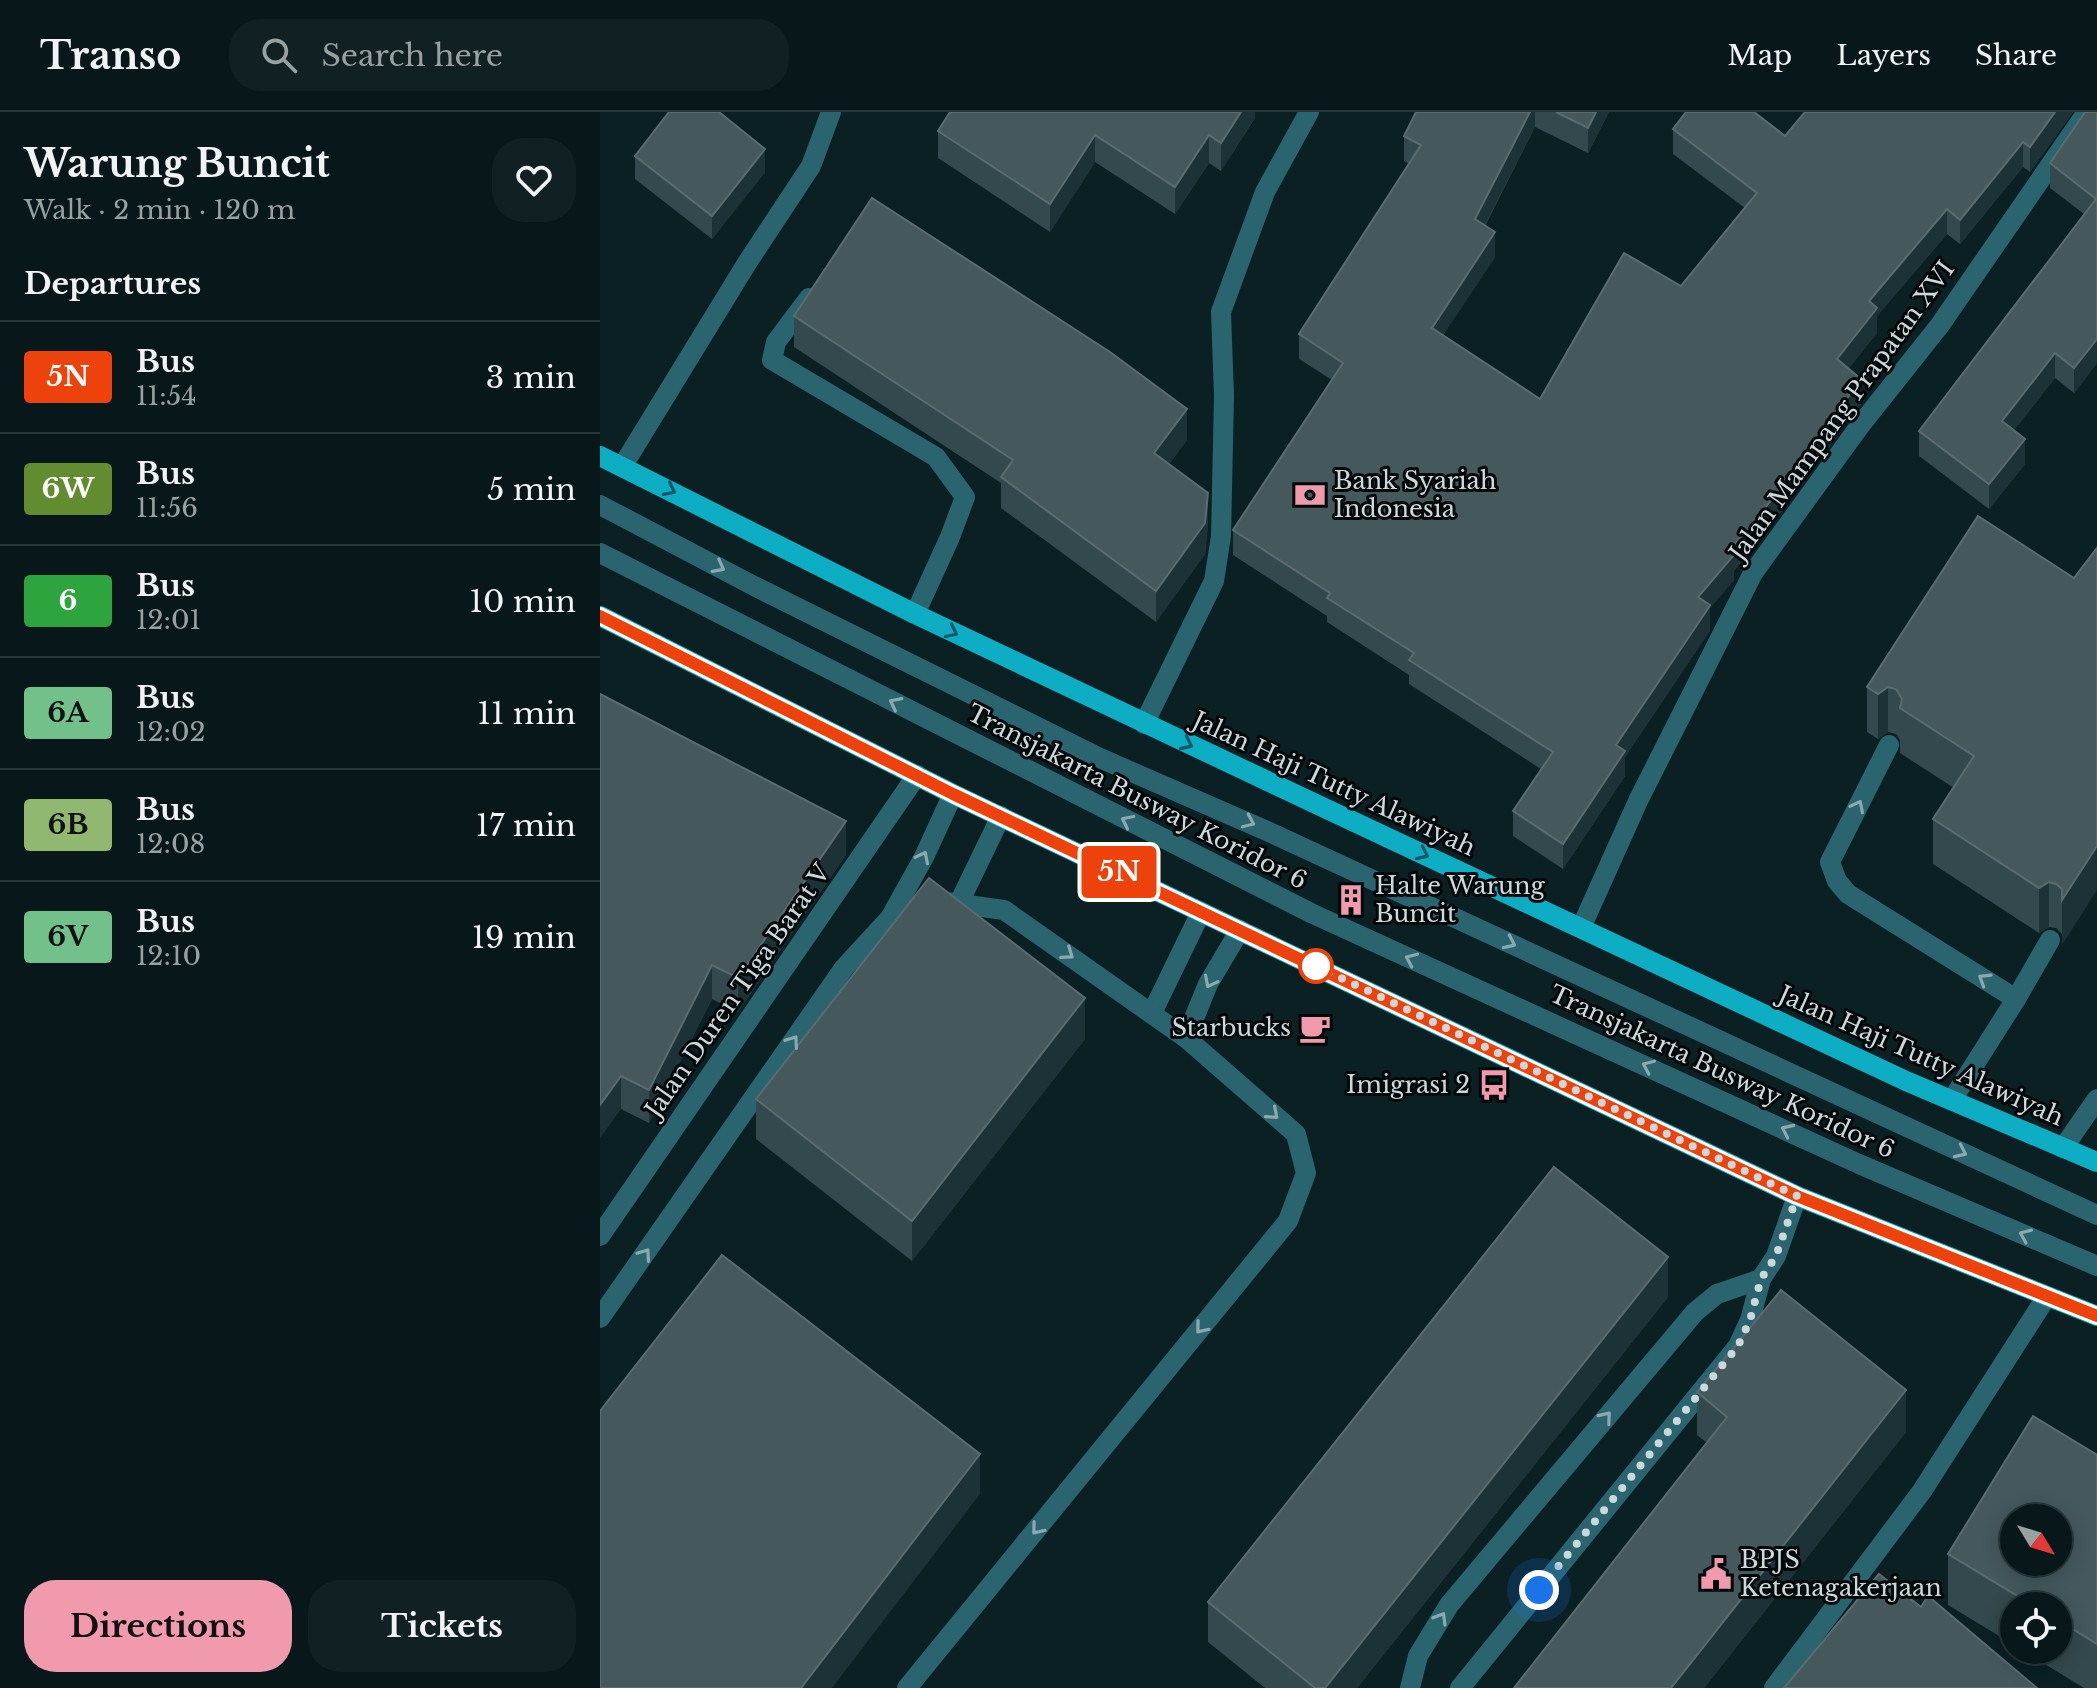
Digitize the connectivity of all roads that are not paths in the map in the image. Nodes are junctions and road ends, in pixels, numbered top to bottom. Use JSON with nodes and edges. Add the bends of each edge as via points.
{"nodes":[{"id":1,"x":831,"y":112,"type":"edge"},
{"id":2,"x":1309,"y":112,"type":"edge"},
{"id":3,"x":2090,"y":117,"type":"edge"},
{"id":4,"x":815,"y":291,"type":"edge"},
{"id":5,"x":600,"y":456,"type":"edge"},
{"id":6,"x":622,"y":467,"type":"junction"},
{"id":7,"x":600,"y":505,"type":"edge"},
{"id":8,"x":600,"y":553,"type":"edge"},
{"id":9,"x":915,"y":614,"type":"junction"},
{"id":10,"x":600,"y":616,"type":"edge"},
{"id":11,"x":1144,"y":724,"type":"junction"},
{"id":12,"x":1889,"y":745,"type":"dead end"},
{"id":13,"x":917,"y":775,"type":"junction"},
{"id":14,"x":953,"y":794,"type":"junction"},
{"id":15,"x":1001,"y":816,"type":"junction"},
{"id":16,"x":959,"y":903,"type":"junction"},
{"id":17,"x":1201,"y":912,"type":"junction"},
{"id":18,"x":890,"y":918,"type":"junction"},
{"id":19,"x":1581,"y":928,"type":"junction"},
{"id":20,"x":1240,"y":930,"type":"junction"},
{"id":21,"x":2050,"y":940,"type":"dead end"},
{"id":22,"x":2016,"y":999,"type":"junction"},
{"id":23,"x":1152,"y":1013,"type":"junction"},
{"id":24,"x":1186,"y":1038,"type":"junction"},
{"id":25,"x":2097,"y":1099,"type":"edge"},
{"id":26,"x":1952,"y":1100,"type":"junction"},
{"id":27,"x":2063,"y":1148,"type":"junction"},
{"id":28,"x":2097,"y":1162,"type":"edge"},
{"id":29,"x":1797,"y":1196,"type":"junction"},
{"id":30,"x":2097,"y":1215,"type":"edge"},
{"id":31,"x":600,"y":1236,"type":"edge"},
{"id":32,"x":2097,"y":1266,"type":"edge"},
{"id":33,"x":1761,"y":1279,"type":"junction"},
{"id":34,"x":2047,"y":1296,"type":"junction"},
{"id":35,"x":2097,"y":1316,"type":"edge"},
{"id":36,"x":600,"y":1318,"type":"edge"},
{"id":37,"x":907,"y":1688,"type":"edge"},
{"id":38,"x":1410,"y":1688,"type":"edge"},
{"id":39,"x":1460,"y":1688,"type":"edge"},
{"id":40,"x":1774,"y":1688,"type":"edge"}],
"edges":[{"from":1,"to":6,"type":"street","via":[[811,166]]},
{"from":2,"to":11,"type":"street","via":[[1265,192],[1221,312],[1221,536],[1214,581]]},
{"from":3,"to":19,"type":"street","name":"Jalan Mampang Prapatan XVI","via":[[1753,573],[1638,801]]},
{"from":4,"to":9,"type":"street","via":[[776,342],[772,360],[936,457],[965,497]]},
{"from":5,"to":6,"type":"main road","name":"Jalan Haji Tutty Alawiyah"},
{"from":6,"to":9,"type":"main road","name":"Jalan Haji Tutty Alawiyah","one_way":true},
{"from":7,"to":30,"type":"street","name":"Transjakarta Busway Koridor 6","one_way":true,"via":[[1100,758]]},
{"from":32,"to":8,"type":"street","name":"Transjakarta Busway Koridor 6","one_way":true,"via":[[1859,1164],[1313,914]]},
{"from":9,"to":11,"type":"main road","name":"Jalan Haji Tutty Alawiyah","one_way":true},
{"from":10,"to":13,"type":"main road"},
{"from":11,"to":19,"type":"main road","name":"Jalan Haji Tutty Alawiyah","one_way":true},
{"from":22,"to":12,"type":"street","one_way":true,"via":[[1848,894],[1837,881],[1830,862]]},
{"from":13,"to":14,"type":"main road"},
{"from":13,"to":31,"type":"street","name":"Jalan Duren Tiga Barat V"},
{"from":14,"to":15,"type":"main road"},
{"from":18,"to":14,"type":"street","one_way":true},
{"from":15,"to":16,"type":"street"},
{"from":15,"to":17,"type":"main road"},
{"from":16,"to":18,"type":"street","via":[[939,901]]},
{"from":16,"to":23,"type":"street","one_way":true,"via":[[1004,910]]},
{"from":17,"to":20,"type":"main road"},
{"from":17,"to":23,"type":"street"},
{"from":36,"to":18,"type":"street","one_way":true,"via":[[844,968]]},
{"from":19,"to":26,"type":"main road","name":"Jalan Haji Tutty Alawiyah"},
{"from":20,"to":24,"type":"street","one_way":true,"via":[[1208,984]]},
{"from":20,"to":29,"type":"main road"},
{"from":21,"to":22,"type":"street"},
{"from":22,"to":26,"type":"street"},
{"from":23,"to":24,"type":"street"},
{"from":24,"to":37,"type":"street","one_way":true,"via":[[1296,1134],[1306,1173],[1288,1221]]},
{"from":25,"to":27,"type":"street"},
{"from":26,"to":27,"type":"main road","name":"Jalan Haji Tutty Alawiyah"},
{"from":27,"to":28,"type":"main road","name":"Jalan Haji Tutty Alawiyah"},
{"from":29,"to":33,"type":"street","via":[[1776,1256]]},
{"from":29,"to":34,"type":"main road"},
{"from":38,"to":33,"type":"street","one_way":true,"via":[[1418,1656],[1449,1605],[1695,1312],[1717,1294]]},
{"from":33,"to":39,"type":"street","via":[[1738,1346]]},
{"from":34,"to":35,"type":"main road"},
{"from":34,"to":40,"type":"street","via":[[1922,1491]]}]}
